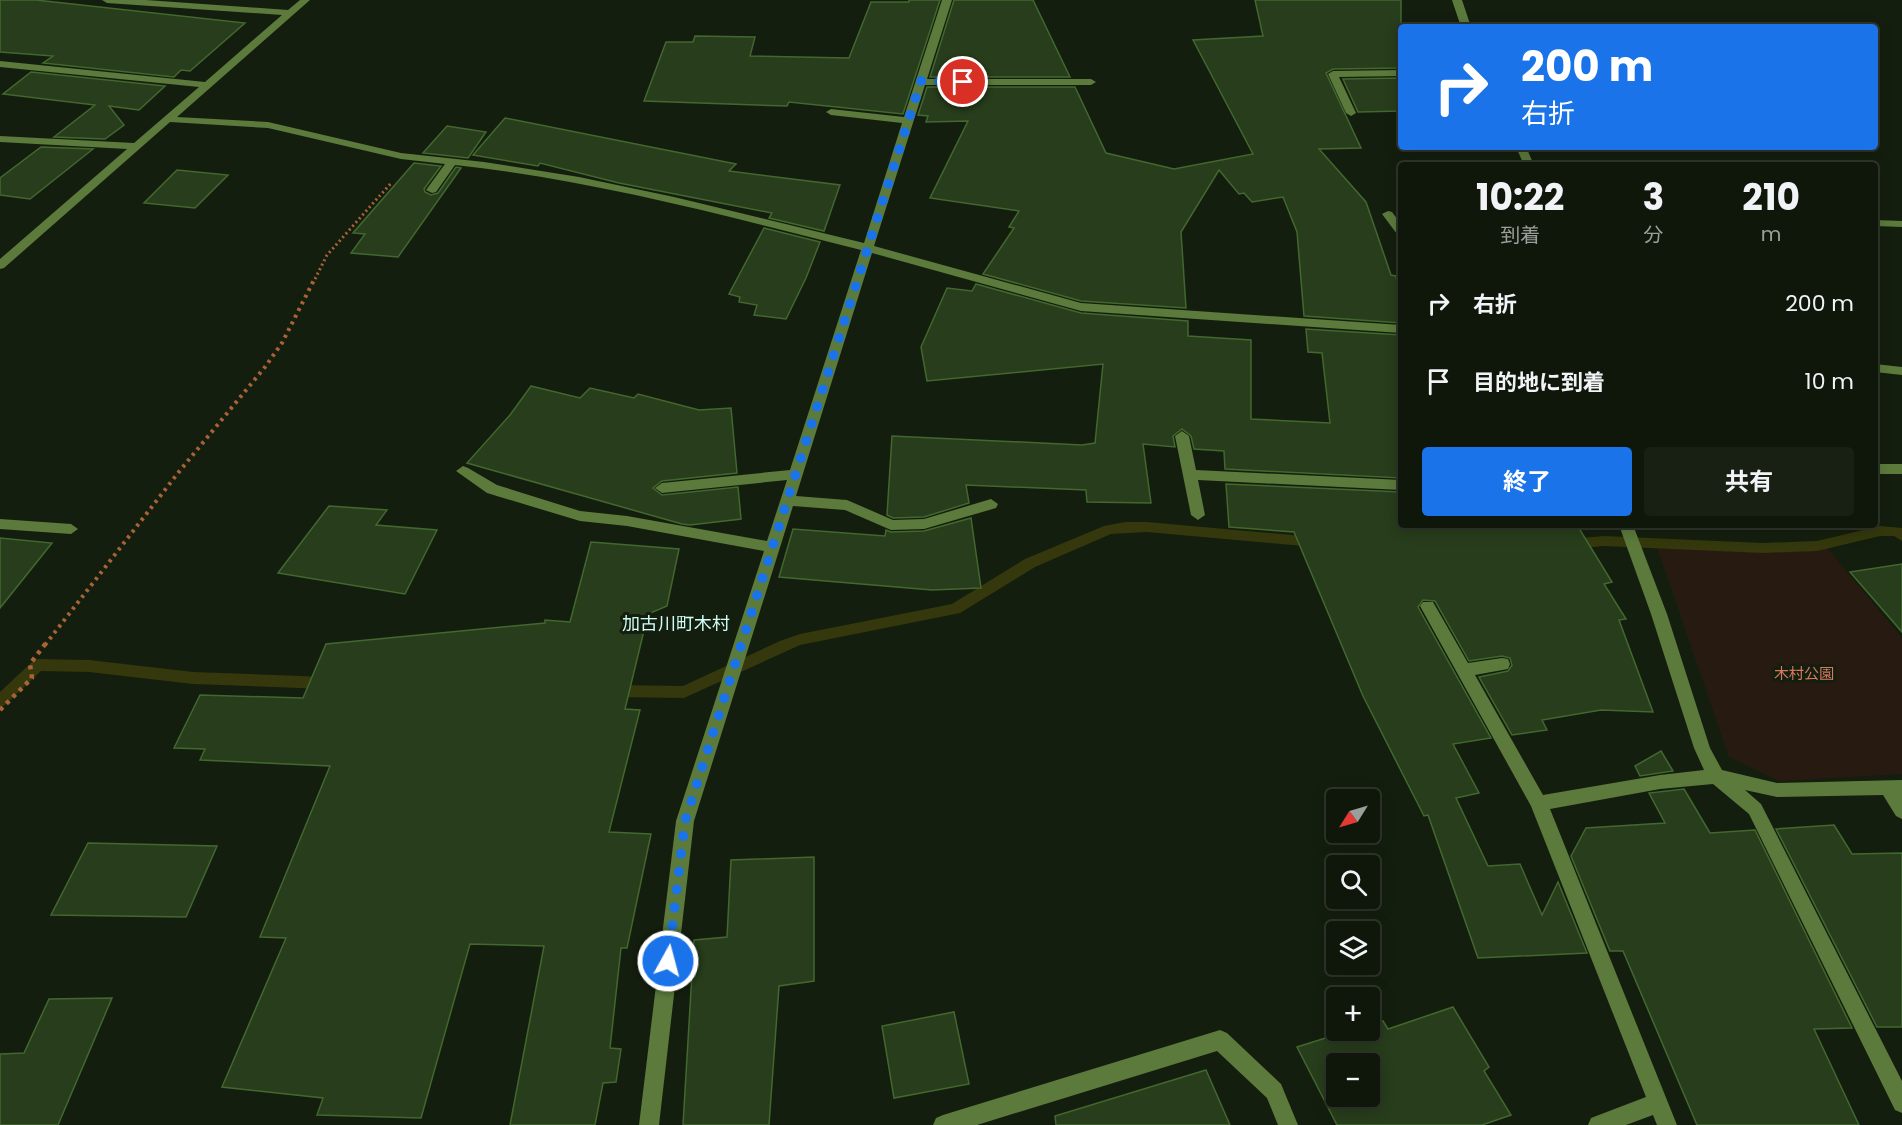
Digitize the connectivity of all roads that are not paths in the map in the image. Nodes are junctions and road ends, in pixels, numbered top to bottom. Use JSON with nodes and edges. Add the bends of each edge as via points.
{"nodes":[{"id":1,"x":107,"y":0,"type":"edge"},
{"id":2,"x":305,"y":0,"type":"edge"},
{"id":3,"x":947,"y":0,"type":"edge"},
{"id":4,"x":1457,"y":0,"type":"edge"},
{"id":5,"x":290,"y":13,"type":"junction"},
{"id":6,"x":1465,"y":24,"type":"edge"},
{"id":7,"x":0,"y":64,"type":"edge"},
{"id":8,"x":1398,"y":73,"type":"edge"},
{"id":9,"x":921,"y":81,"type":"junction"},
{"id":10,"x":1091,"y":82,"type":"dead end"},
{"id":11,"x":206,"y":85,"type":"junction"},
{"id":12,"x":831,"y":112,"type":"dead end"},
{"id":13,"x":1351,"y":113,"type":"dead end"},
{"id":14,"x":166,"y":119,"type":"junction"},
{"id":15,"x":909,"y":121,"type":"junction"},
{"id":16,"x":0,"y":139,"type":"edge"},
{"id":17,"x":135,"y":146,"type":"junction"},
{"id":18,"x":452,"y":161,"type":"junction"},
{"id":19,"x":432,"y":190,"type":"dead end"},
{"id":20,"x":1388,"y":214,"type":"dead end"},
{"id":21,"x":1878,"y":223,"type":"edge"},
{"id":22,"x":1902,"y":225,"type":"edge"},
{"id":23,"x":1398,"y":228,"type":"edge"},
{"id":24,"x":869,"y":248,"type":"junction"},
{"id":25,"x":0,"y":265,"type":"edge"},
{"id":26,"x":1398,"y":329,"type":"edge"},
{"id":27,"x":1878,"y":368,"type":"edge"},
{"id":28,"x":1902,"y":371,"type":"edge"},
{"id":29,"x":1182,"y":436,"type":"dead end"},
{"id":30,"x":1902,"y":468,"type":"edge"},
{"id":31,"x":1878,"y":469,"type":"edge"},
{"id":32,"x":463,"y":471,"type":"dead end"},
{"id":33,"x":796,"y":474,"type":"junction"},
{"id":34,"x":1190,"y":475,"type":"junction"},
{"id":35,"x":1398,"y":485,"type":"edge"},
{"id":36,"x":662,"y":488,"type":"dead end"},
{"id":37,"x":788,"y":500,"type":"junction"},
{"id":38,"x":991,"y":504,"type":"dead end"},
{"id":39,"x":1198,"y":515,"type":"dead end"},
{"id":40,"x":0,"y":524,"type":"edge"},
{"id":41,"x":1627,"y":528,"type":"edge"},
{"id":42,"x":71,"y":529,"type":"dead end"},
{"id":43,"x":772,"y":547,"type":"junction"},
{"id":44,"x":1428,"y":606,"type":"dead end"},
{"id":45,"x":1502,"y":664,"type":"dead end"},
{"id":46,"x":1464,"y":670,"type":"junction"},
{"id":47,"x":1716,"y":776,"type":"junction"},
{"id":48,"x":1895,"y":787,"type":"edge"},
{"id":49,"x":1539,"y":803,"type":"junction"},
{"id":50,"x":1902,"y":811,"type":"edge"},
{"id":51,"x":1658,"y":1102,"type":"junction"},
{"id":52,"x":1902,"y":1103,"type":"edge"},
{"id":53,"x":649,"y":1125,"type":"edge"},
{"id":54,"x":943,"y":1125,"type":"edge"},
{"id":55,"x":1288,"y":1125,"type":"edge"},
{"id":56,"x":1598,"y":1125,"type":"edge"},
{"id":57,"x":1667,"y":1125,"type":"edge"}],
"edges":[{"from":1,"to":5,"type":"street"},
{"from":2,"to":5,"type":"street"},
{"from":3,"to":9,"type":"street"},
{"from":4,"to":6,"type":"street"},
{"from":5,"to":11,"type":"street"},
{"from":7,"to":11,"type":"street"},
{"from":8,"to":13,"type":"street","via":[[1333,74]]},
{"from":9,"to":10,"type":"street"},
{"from":9,"to":15,"type":"street"},
{"from":11,"to":14,"type":"street"},
{"from":12,"to":15,"type":"street"},
{"from":14,"to":17,"type":"street"},
{"from":14,"to":18,"type":"street","via":[[268,124],[415,157]]},
{"from":15,"to":24,"type":"street"},
{"from":16,"to":17,"type":"street"},
{"from":17,"to":25,"type":"street"},
{"from":18,"to":19,"type":"street"},
{"from":18,"to":24,"type":"street","via":[[589,182]]},
{"from":20,"to":23,"type":"street"},
{"from":21,"to":22,"type":"street"},
{"from":24,"to":26,"type":"street","via":[[1081,308]]},
{"from":24,"to":33,"type":"street"},
{"from":27,"to":28,"type":"street"},
{"from":29,"to":34,"type":"street"},
{"from":30,"to":31,"type":"street"},
{"from":32,"to":43,"type":"street","via":[[492,489],[580,516]]},
{"from":33,"to":36,"type":"street"},
{"from":33,"to":37,"type":"street"},
{"from":34,"to":35,"type":"street"},
{"from":34,"to":39,"type":"street"},
{"from":37,"to":38,"type":"street","via":[[847,505],[891,525],[924,524]]},
{"from":37,"to":43,"type":"street"},
{"from":40,"to":42,"type":"street"},
{"from":41,"to":47,"type":"street","via":[[1702,748]]},
{"from":43,"to":53,"type":"street","via":[[685,821]]},
{"from":44,"to":46,"type":"street"},
{"from":45,"to":46,"type":"street"},
{"from":46,"to":49,"type":"street"},
{"from":47,"to":48,"type":"street","via":[[1777,790]]},
{"from":47,"to":49,"type":"street"},
{"from":47,"to":52,"type":"street","via":[[1755,809]]},
{"from":48,"to":50,"type":"street"},
{"from":49,"to":51,"type":"street"},
{"from":51,"to":56,"type":"street"},
{"from":51,"to":57,"type":"street"},
{"from":54,"to":55,"type":"street","via":[[1220,1040],[1274,1091]]}]}
